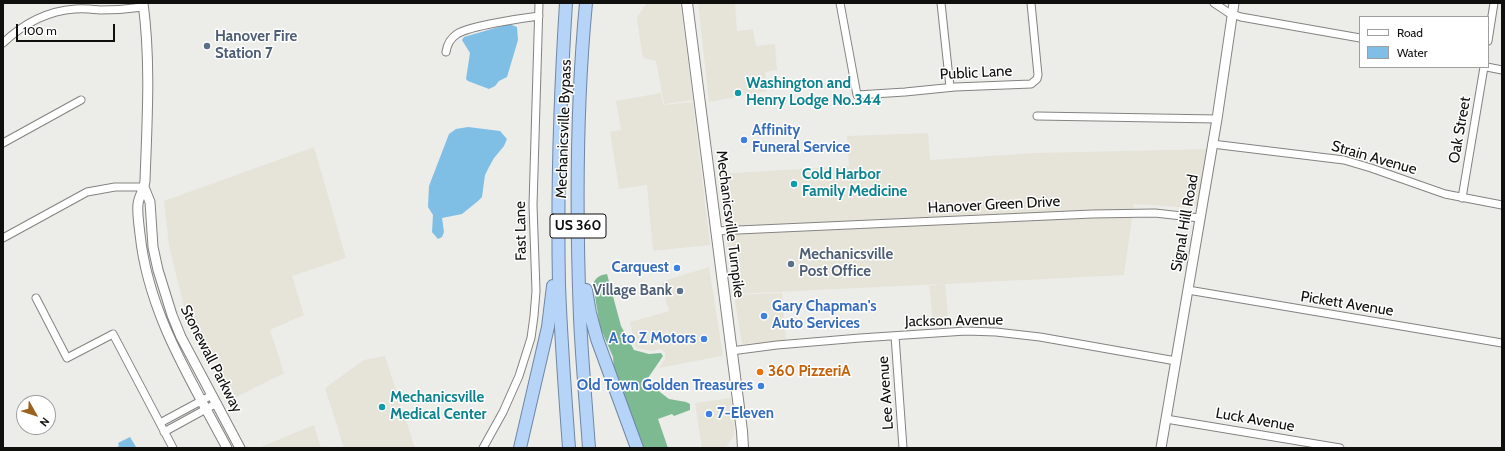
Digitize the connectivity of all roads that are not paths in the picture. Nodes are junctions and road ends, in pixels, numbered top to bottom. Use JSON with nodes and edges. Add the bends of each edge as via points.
{"nodes":[{"id":1,"x":539,"y":3,"type":"edge"},
{"id":2,"x":566,"y":3,"type":"edge"},
{"id":3,"x":586,"y":3,"type":"edge"},
{"id":4,"x":687,"y":3,"type":"edge"},
{"id":5,"x":840,"y":3,"type":"edge"},
{"id":6,"x":941,"y":3,"type":"edge"},
{"id":7,"x":1031,"y":3,"type":"edge"},
{"id":8,"x":1214,"y":3,"type":"edge"},
{"id":9,"x":1234,"y":3,"type":"edge"},
{"id":10,"x":1494,"y":3,"type":"edge"},
{"id":11,"x":143,"y":5,"type":"edge"},
{"id":12,"x":1232,"y":14,"type":"junction"},
{"id":13,"x":539,"y":16,"type":"junction"},
{"id":14,"x":1489,"y":35,"type":"edge"},
{"id":15,"x":1359,"y":38,"type":"edge"},
{"id":16,"x":3,"y":43,"type":"edge"},
{"id":17,"x":446,"y":52,"type":"dead end"},
{"id":18,"x":1485,"y":68,"type":"edge"},
{"id":19,"x":1489,"y":68,"type":"edge"},
{"id":20,"x":1502,"y":70,"type":"edge"},
{"id":21,"x":950,"y":87,"type":"junction"},
{"id":22,"x":81,"y":100,"type":"dead end"},
{"id":23,"x":1037,"y":116,"type":"dead end"},
{"id":24,"x":1217,"y":119,"type":"junction"},
{"id":25,"x":3,"y":143,"type":"edge"},
{"id":26,"x":1212,"y":144,"type":"junction"},
{"id":27,"x":558,"y":181,"type":"junction"},
{"id":28,"x":144,"y":188,"type":"junction"},
{"id":29,"x":1462,"y":198,"type":"junction"},
{"id":30,"x":578,"y":202,"type":"junction"},
{"id":31,"x":1502,"y":205,"type":"edge"},
{"id":32,"x":1200,"y":218,"type":"junction"},
{"id":33,"x":716,"y":231,"type":"junction"},
{"id":34,"x":3,"y":238,"type":"edge"},
{"id":35,"x":1188,"y":290,"type":"junction"},
{"id":36,"x":36,"y":298,"type":"dead end"},
{"id":37,"x":896,"y":336,"type":"junction"},
{"id":38,"x":1502,"y":343,"type":"edge"},
{"id":39,"x":731,"y":351,"type":"junction"},
{"id":40,"x":1176,"y":361,"type":"junction"},
{"id":41,"x":214,"y":399,"type":"junction"},
{"id":42,"x":204,"y":404,"type":"junction"},
{"id":43,"x":1166,"y":419,"type":"junction"},
{"id":44,"x":160,"y":423,"type":"junction"},
{"id":45,"x":164,"y":432,"type":"junction"},
{"id":46,"x":173,"y":448,"type":"edge"},
{"id":47,"x":227,"y":448,"type":"edge"},
{"id":48,"x":240,"y":448,"type":"edge"},
{"id":49,"x":483,"y":448,"type":"edge"},
{"id":50,"x":520,"y":448,"type":"edge"},
{"id":51,"x":569,"y":448,"type":"edge"},
{"id":52,"x":589,"y":448,"type":"edge"},
{"id":53,"x":637,"y":448,"type":"edge"},
{"id":54,"x":743,"y":448,"type":"edge"},
{"id":55,"x":903,"y":448,"type":"edge"},
{"id":56,"x":1161,"y":448,"type":"edge"},
{"id":57,"x":1340,"y":448,"type":"edge"}],
"edges":[{"from":1,"to":13,"type":"street","name":"Fast Lane"},
{"from":2,"to":27,"type":"highway","name":"Mechanicsville Bypass","number":"US 360"},
{"from":3,"to":30,"type":"highway","name":"Mechanicsville Bypass","number":"US 360","via":[[580,93]]},
{"from":4,"to":33,"type":"main road","name":"Mechanicsville Turnpike"},
{"from":5,"to":21,"type":"street","name":"Public Lane","via":[[857,95]]},
{"from":6,"to":21,"type":"street"},
{"from":7,"to":21,"type":"street","name":"Public Lane","via":[[1038,75],[1034,82]]},
{"from":8,"to":12,"type":"street"},
{"from":9,"to":12,"type":"street","name":"Signal Hill Road"},
{"from":10,"to":14,"type":"street"},
{"from":11,"to":16,"type":"street","via":[[118,10],[60,11],[23,26]]},
{"from":11,"to":28,"type":"street","name":"Stonewall Parkway","via":[[148,73]]},
{"from":12,"to":15,"type":"street"},
{"from":12,"to":24,"type":"street","name":"Signal Hill Road"},
{"from":13,"to":17,"type":"street","via":[[463,31],[449,42]]},
{"from":13,"to":49,"type":"street","name":"Fast Lane","via":[[533,205],[536,291],[534,316],[531,338],[519,376]]},
{"from":18,"to":29,"type":"street","name":"Oak Street"},
{"from":19,"to":20,"type":"street"},
{"from":22,"to":25,"type":"street"},
{"from":23,"to":24,"type":"street"},
{"from":24,"to":26,"type":"street","name":"Signal Hill Road"},
{"from":26,"to":29,"type":"street","name":"Strain Avenue","via":[[1344,160]]},
{"from":26,"to":32,"type":"street","name":"Signal Hill Road"},
{"from":27,"to":50,"type":"highway","via":[[552,298],[541,360]]},
{"from":27,"to":51,"type":"highway","name":"Mechanicsville Bypass","number":"US 360","via":[[559,286]]},
{"from":28,"to":34,"type":"street","via":[[115,187],[87,192]]},
{"from":28,"to":41,"type":"street","name":"Stonewall Parkway","via":[[150,202],[153,247],[163,291],[181,337]]},
{"from":28,"to":42,"type":"street","name":"Stonewall Parkway","via":[[138,204],[140,234],[148,278],[162,322]]},
{"from":29,"to":31,"type":"street","name":"Strain Avenue"},
{"from":30,"to":52,"type":"highway","name":"Mechanicsville Bypass","number":"US 360","via":[[580,319]]},
{"from":30,"to":53,"type":"highway","via":[[587,295],[593,328]]},
{"from":32,"to":33,"type":"street","name":"Hanover Green Drive","via":[[1155,213],[1092,214]]},
{"from":32,"to":35,"type":"street","name":"Signal Hill Road"},
{"from":33,"to":39,"type":"main road","name":"Mechanicsville Turnpike"},
{"from":35,"to":38,"type":"street","name":"Pickett Avenue"},
{"from":35,"to":40,"type":"street","name":"Signal Hill Road"},
{"from":36,"to":44,"type":"street","via":[[68,358],[113,334]]},
{"from":37,"to":39,"type":"street","name":"Jackson Avenue"},
{"from":37,"to":40,"type":"street","name":"Jackson Avenue","via":[[966,332],[1010,333]]},
{"from":37,"to":55,"type":"street","name":"Lee Avenue"},
{"from":39,"to":54,"type":"main road","name":"Mechanicsville Turnpike"},
{"from":40,"to":43,"type":"street","name":"Signal Hill Road"},
{"from":41,"to":42,"type":"street"},
{"from":41,"to":48,"type":"street","name":"Stonewall Parkway"},
{"from":42,"to":44,"type":"street"},
{"from":42,"to":45,"type":"street"},
{"from":42,"to":47,"type":"street","name":"Stonewall Parkway"},
{"from":43,"to":56,"type":"street","name":"Signal Hill Road"},
{"from":43,"to":57,"type":"street","name":"Luck Avenue"},
{"from":44,"to":45,"type":"street"},
{"from":45,"to":46,"type":"street"}]}
